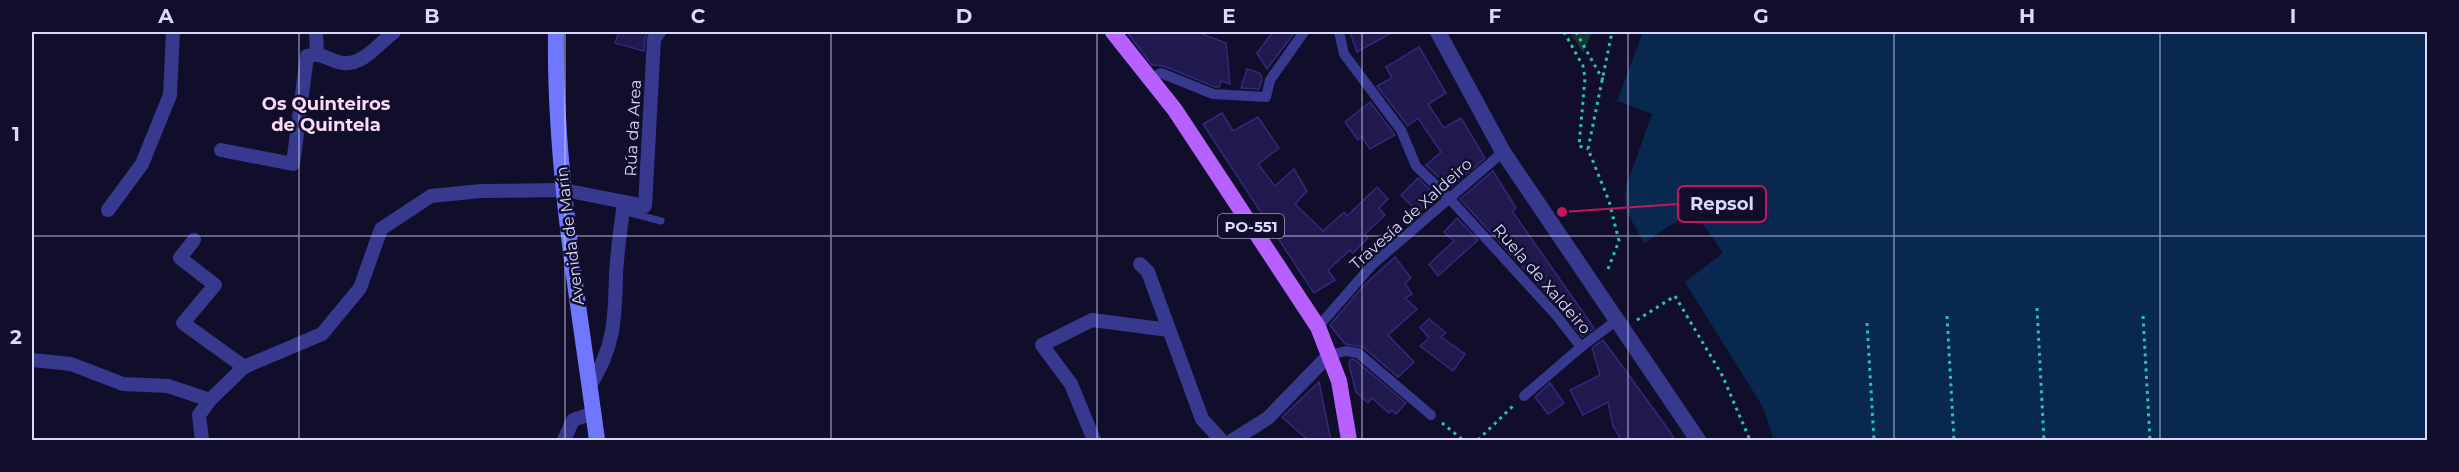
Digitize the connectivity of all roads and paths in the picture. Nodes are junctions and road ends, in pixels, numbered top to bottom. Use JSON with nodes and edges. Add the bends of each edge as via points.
{"nodes":[{"id":1,"x":173,"y":32,"type":"edge"},
{"id":2,"x":316,"y":32,"type":"edge"},
{"id":3,"x":394,"y":32,"type":"edge"},
{"id":4,"x":556,"y":32,"type":"edge"},
{"id":5,"x":659,"y":32,"type":"edge"},
{"id":6,"x":1113,"y":32,"type":"edge"},
{"id":7,"x":1304,"y":32,"type":"edge"},
{"id":8,"x":1339,"y":32,"type":"edge"},
{"id":9,"x":1438,"y":32,"type":"edge"},
{"id":10,"x":1564,"y":32,"type":"edge"},
{"id":11,"x":1576,"y":32,"type":"edge"},
{"id":12,"x":1612,"y":32,"type":"edge"},
{"id":13,"x":317,"y":53,"type":"junction"},
{"id":14,"x":1150,"y":78,"type":"junction"},
{"id":15,"x":1603,"y":80,"type":"junction"},
{"id":16,"x":1588,"y":149,"type":"junction"},
{"id":17,"x":221,"y":150,"type":"dead end"},
{"id":18,"x":1503,"y":152,"type":"junction"},
{"id":19,"x":564,"y":190,"type":"junction"},
{"id":20,"x":1449,"y":198,"type":"junction"},
{"id":21,"x":624,"y":206,"type":"junction"},
{"id":22,"x":108,"y":210,"type":"dead end"},
{"id":23,"x":662,"y":221,"type":"dead end"},
{"id":24,"x":194,"y":240,"type":"dead end"},
{"id":25,"x":1140,"y":264,"type":"dead end"},
{"id":26,"x":1608,"y":269,"type":"dead end"},
{"id":27,"x":2037,"y":308,"type":"dead end"},
{"id":28,"x":2143,"y":315,"type":"dead end"},
{"id":29,"x":1947,"y":316,"type":"dead end"},
{"id":30,"x":1641,"y":318,"type":"dead end"},
{"id":31,"x":1617,"y":320,"type":"junction"},
{"id":32,"x":1867,"y":323,"type":"dead end"},
{"id":33,"x":1317,"y":327,"type":"junction"},
{"id":34,"x":1169,"y":330,"type":"junction"},
{"id":35,"x":1581,"y":347,"type":"junction"},
{"id":36,"x":1329,"y":355,"type":"junction"},
{"id":37,"x":32,"y":360,"type":"edge"},
{"id":38,"x":244,"y":367,"type":"junction"},
{"id":39,"x":589,"y":387,"type":"junction"},
{"id":40,"x":1524,"y":396,"type":"joint"},
{"id":41,"x":210,"y":400,"type":"junction"},
{"id":42,"x":593,"y":413,"type":"junction"},
{"id":43,"x":1431,"y":415,"type":"joint"},
{"id":44,"x":202,"y":441,"type":"edge"},
{"id":45,"x":564,"y":441,"type":"edge"},
{"id":46,"x":597,"y":441,"type":"edge"},
{"id":47,"x":1094,"y":441,"type":"edge"},
{"id":48,"x":1221,"y":441,"type":"edge"},
{"id":49,"x":1233,"y":441,"type":"edge"},
{"id":50,"x":1349,"y":441,"type":"edge"},
{"id":51,"x":1463,"y":441,"type":"edge"},
{"id":52,"x":1478,"y":441,"type":"edge"},
{"id":53,"x":1698,"y":441,"type":"edge"},
{"id":54,"x":1750,"y":441,"type":"edge"},
{"id":55,"x":1874,"y":441,"type":"edge"},
{"id":56,"x":1954,"y":441,"type":"edge"},
{"id":57,"x":2044,"y":441,"type":"edge"},
{"id":58,"x":2151,"y":441,"type":"edge"}],
"edges":[{"from":1,"to":22,"type":"street","via":[[170,95],[142,164]]},
{"from":2,"to":13,"type":"street"},
{"from":3,"to":13,"type":"street","via":[[366,56],[345,64]]},
{"from":4,"to":19,"type":"main road","name":"Avenida de Marín","via":[[555,83]]},
{"from":5,"to":21,"type":"street","name":"Rúa da Area","via":[[654,39],[645,206]]},
{"from":6,"to":14,"type":"main road","number":"PO-551"},
{"from":7,"to":14,"type":"street","via":[[1270,80],[1266,97],[1213,94],[1161,73]]},
{"from":8,"to":20,"type":"street","name":"Ruela de Xaldeiro","via":[[1344,54],[1401,130],[1416,166]]},
{"from":9,"to":18,"type":"street"},
{"from":10,"to":16,"type":"path","via":[[1583,66],[1579,146]]},
{"from":11,"to":15,"type":"path"},
{"from":12,"to":15,"type":"path"},
{"from":13,"to":17,"type":"street","via":[[307,56],[293,164]]},
{"from":14,"to":33,"type":"main road","number":"PO-551"},
{"from":15,"to":16,"type":"path"},
{"from":16,"to":26,"type":"path","via":[[1610,201],[1619,241]]},
{"from":18,"to":20,"type":"street","name":"Travesía de Xaldeiro"},
{"from":18,"to":31,"type":"street"},
{"from":19,"to":21,"type":"street","name":"Rúa da Area"},
{"from":19,"to":38,"type":"street","name":"Rúa da Area","via":[[431,196],[381,229],[360,288],[322,334]]},
{"from":19,"to":39,"type":"main road","name":"Avenida de Marín"},
{"from":20,"to":33,"type":"street","name":"Travesía de Xaldeiro","via":[[1372,264]]},
{"from":20,"to":35,"type":"street","name":"Ruela de Xaldeiro"},
{"from":21,"to":23,"type":"lane"},
{"from":21,"to":39,"type":"street","via":[[616,314],[608,351]]},
{"from":24,"to":38,"type":"street","via":[[180,258],[215,285],[183,323]]},
{"from":25,"to":34,"type":"street","via":[[1148,272]]},
{"from":27,"to":57,"type":"path"},
{"from":28,"to":58,"type":"path"},
{"from":29,"to":56,"type":"path"},
{"from":30,"to":54,"type":"path","via":[[1674,296],[1722,375]]},
{"from":31,"to":35,"type":"street","name":"Ruela de Xaldeiro"},
{"from":31,"to":53,"type":"street"},
{"from":32,"to":55,"type":"path"},
{"from":33,"to":36,"type":"main road","number":"PO-551"},
{"from":34,"to":47,"type":"street","via":[[1092,320],[1042,345],[1071,384]]},
{"from":34,"to":48,"type":"street","via":[[1202,419]]},
{"from":35,"to":40,"type":"street"},
{"from":36,"to":43,"type":"street","via":[[1358,353]]},
{"from":36,"to":49,"type":"street","via":[[1268,418]]},
{"from":36,"to":50,"type":"main road","number":"PO-551","via":[[1339,381]]},
{"from":37,"to":41,"type":"street","via":[[71,364],[123,384],[168,386]]},
{"from":38,"to":41,"type":"street"},
{"from":39,"to":42,"type":"main road","name":"Avenida de Marín"},
{"from":40,"to":52,"type":"path"},
{"from":41,"to":44,"type":"street","via":[[199,415]]},
{"from":42,"to":45,"type":"street","via":[[573,420]]},
{"from":42,"to":46,"type":"main road","name":"Avenida de Marín"},
{"from":43,"to":51,"type":"path"}]}
